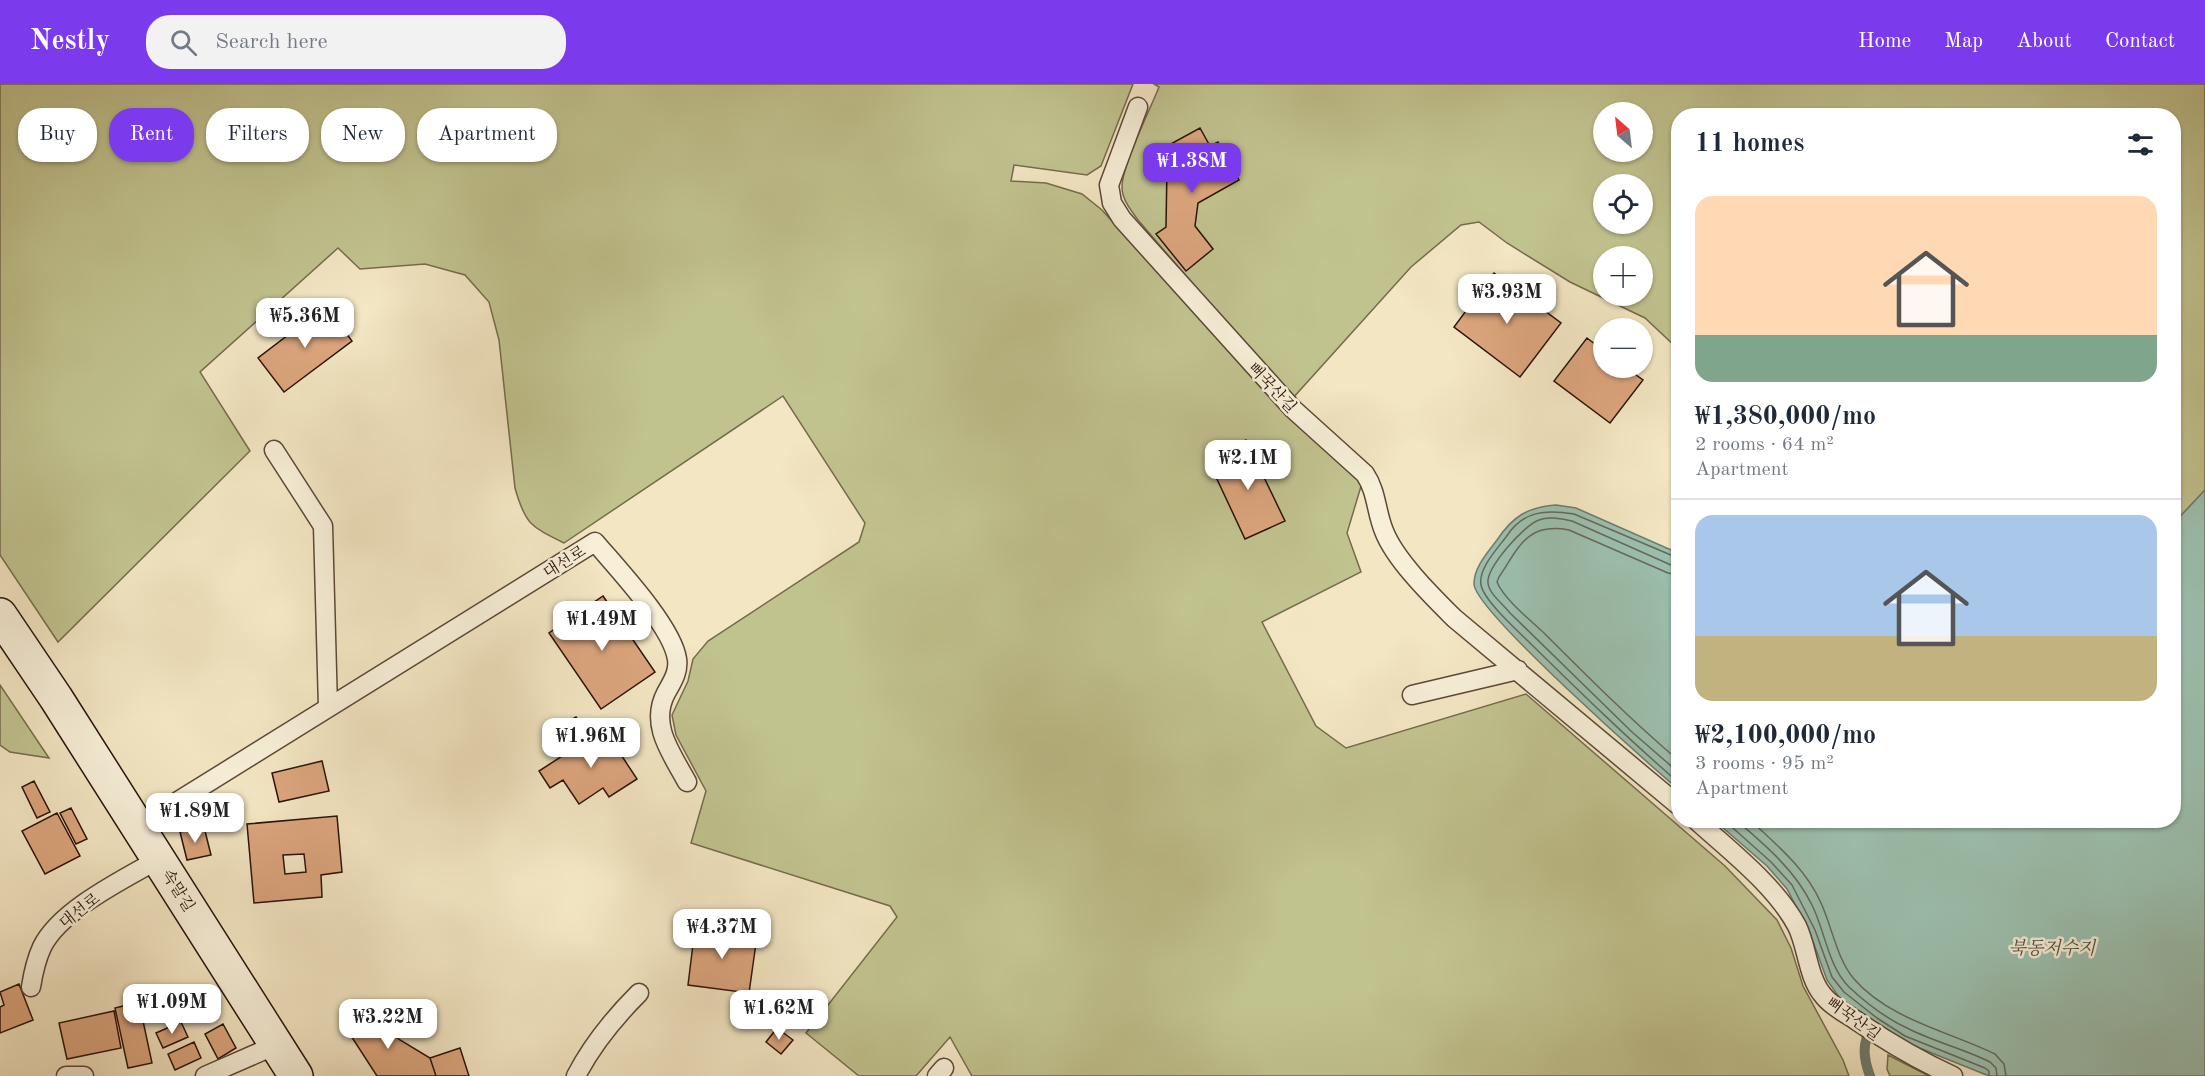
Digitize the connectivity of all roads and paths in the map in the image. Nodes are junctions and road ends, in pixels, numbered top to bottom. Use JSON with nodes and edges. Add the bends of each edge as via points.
{"nodes":[{"id":1,"x":1138,"y":107,"type":"dead end"},
{"id":2,"x":274,"y":450,"type":"dead end"},
{"id":3,"x":0,"y":615,"type":"edge"},
{"id":4,"x":1518,"y":670,"type":"junction"},
{"id":5,"x":1412,"y":695,"type":"dead end"},
{"id":6,"x":328,"y":708,"type":"junction"},
{"id":7,"x":687,"y":782,"type":"dead end"},
{"id":8,"x":1671,"y":799,"type":"edge"},
{"id":9,"x":138,"y":826,"type":"junction"},
{"id":10,"x":1705,"y":828,"type":"edge"},
{"id":11,"x":159,"y":859,"type":"junction"},
{"id":12,"x":31,"y":987,"type":"dead end"},
{"id":13,"x":639,"y":993,"type":"dead end"},
{"id":14,"x":276,"y":1046,"type":"junction"},
{"id":15,"x":66,"y":1076,"type":"edge"},
{"id":16,"x":84,"y":1076,"type":"edge"},
{"id":17,"x":205,"y":1076,"type":"edge"},
{"id":18,"x":296,"y":1076,"type":"edge"},
{"id":19,"x":576,"y":1076,"type":"edge"},
{"id":20,"x":1953,"y":1076,"type":"edge"}],
"edges":[{"from":1,"to":4,"type":"lane","name":"뻐꾹산길","via":[[1109,184],[1122,219],[1293,409],[1365,474],[1373,486],[1384,534],[1430,595]]},
{"from":2,"to":6,"type":"lane","via":[[323,526]]},
{"from":3,"to":9,"type":"street","name":"속말길"},
{"from":4,"to":5,"type":"lane"},
{"from":4,"to":8,"type":"lane","name":"뻐꾹산길"},
{"from":6,"to":7,"type":"lane","name":"대선로","via":[[595,542],[673,645],[676,676],[659,712],[660,727]]},
{"from":6,"to":9,"type":"lane","name":"대선로"},
{"from":9,"to":11,"type":"street","name":"속말길"},
{"from":10,"to":20,"type":"lane","name":"뻐꾹산길","via":[[1790,913],[1803,937],[1821,994],[1898,1050]]},
{"from":11,"to":12,"type":"lane","name":"대선로","via":[[84,903],[59,924],[42,946]]},
{"from":11,"to":14,"type":"street","name":"속말길"},
{"from":13,"to":19,"type":"lane","via":[[615,1017]]},
{"from":14,"to":17,"type":"lane"},
{"from":14,"to":18,"type":"street","name":"속말길"},
{"from":15,"to":16,"type":"lane"}]}
